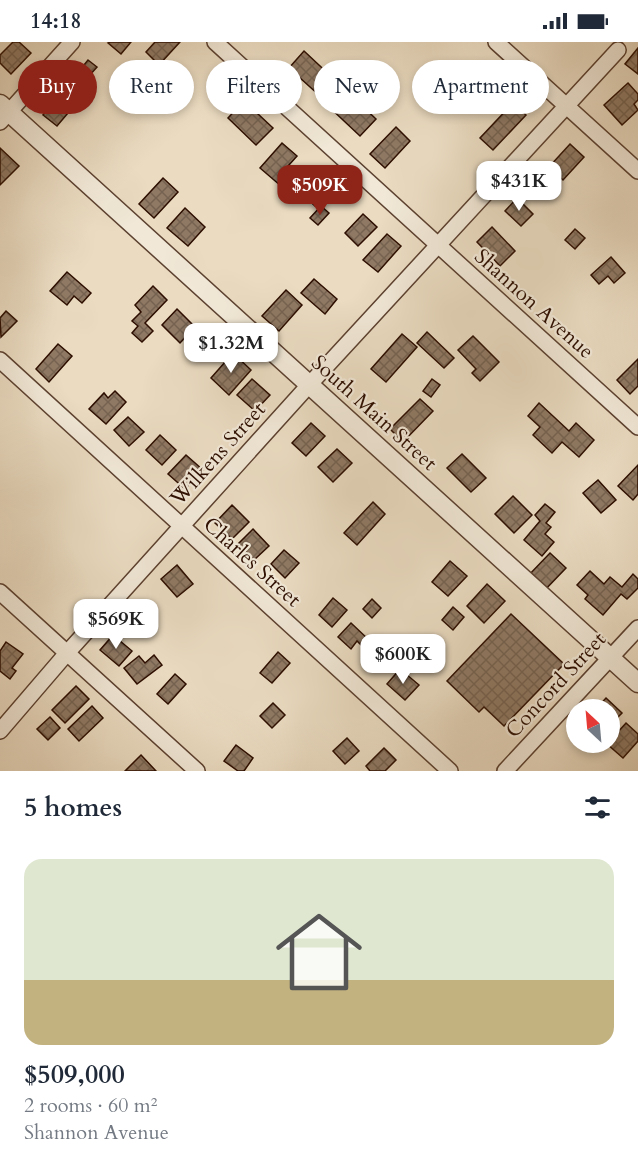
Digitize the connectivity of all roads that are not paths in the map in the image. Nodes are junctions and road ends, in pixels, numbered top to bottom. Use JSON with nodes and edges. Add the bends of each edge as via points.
{"nodes":[{"id":1,"x":72,"y":42,"type":"edge"},
{"id":2,"x":215,"y":42,"type":"edge"},
{"id":3,"x":496,"y":42,"type":"edge"},
{"id":4,"x":618,"y":50,"type":"dead end"},
{"id":5,"x":565,"y":105,"type":"junction"},
{"id":6,"x":3,"y":112,"type":"edge"},
{"id":7,"x":638,"y":171,"type":"edge"},
{"id":8,"x":439,"y":245,"type":"junction"},
{"id":9,"x":0,"y":360,"type":"edge"},
{"id":10,"x":309,"y":385,"type":"junction"},
{"id":11,"x":638,"y":427,"type":"edge"},
{"id":12,"x":181,"y":526,"type":"junction"},
{"id":13,"x":0,"y":592,"type":"edge"},
{"id":14,"x":638,"y":628,"type":"edge"},
{"id":15,"x":66,"y":653,"type":"junction"},
{"id":16,"x":611,"y":658,"type":"junction"},
{"id":17,"x":638,"y":682,"type":"edge"},
{"id":18,"x":0,"y":731,"type":"edge"},
{"id":19,"x":197,"y":771,"type":"edge"},
{"id":20,"x":450,"y":771,"type":"edge"},
{"id":21,"x":505,"y":771,"type":"edge"}],
"edges":[{"from":1,"to":6,"type":"street"},
{"from":2,"to":8,"type":"street","name":"Shannon Avenue"},
{"from":3,"to":5,"type":"street"},
{"from":4,"to":5,"type":"street","name":"Wilkens Street"},
{"from":5,"to":7,"type":"street"},
{"from":5,"to":8,"type":"street","name":"Wilkens Street"},
{"from":6,"to":10,"type":"street","name":"South Main Street"},
{"from":8,"to":10,"type":"street","name":"Wilkens Street"},
{"from":8,"to":11,"type":"street","name":"Shannon Avenue"},
{"from":9,"to":12,"type":"street","name":"Charles Street"},
{"from":10,"to":12,"type":"street","name":"Wilkens Street"},
{"from":10,"to":16,"type":"street","name":"South Main Street"},
{"from":12,"to":15,"type":"street","name":"Wilkens Street"},
{"from":12,"to":20,"type":"street","name":"Charles Street"},
{"from":13,"to":15,"type":"street"},
{"from":14,"to":16,"type":"street","name":"Concord Street"},
{"from":15,"to":18,"type":"street","name":"Wilkens Street"},
{"from":15,"to":19,"type":"street"},
{"from":16,"to":17,"type":"street","name":"South Main Street"},
{"from":16,"to":21,"type":"street","name":"Concord Street"}]}
